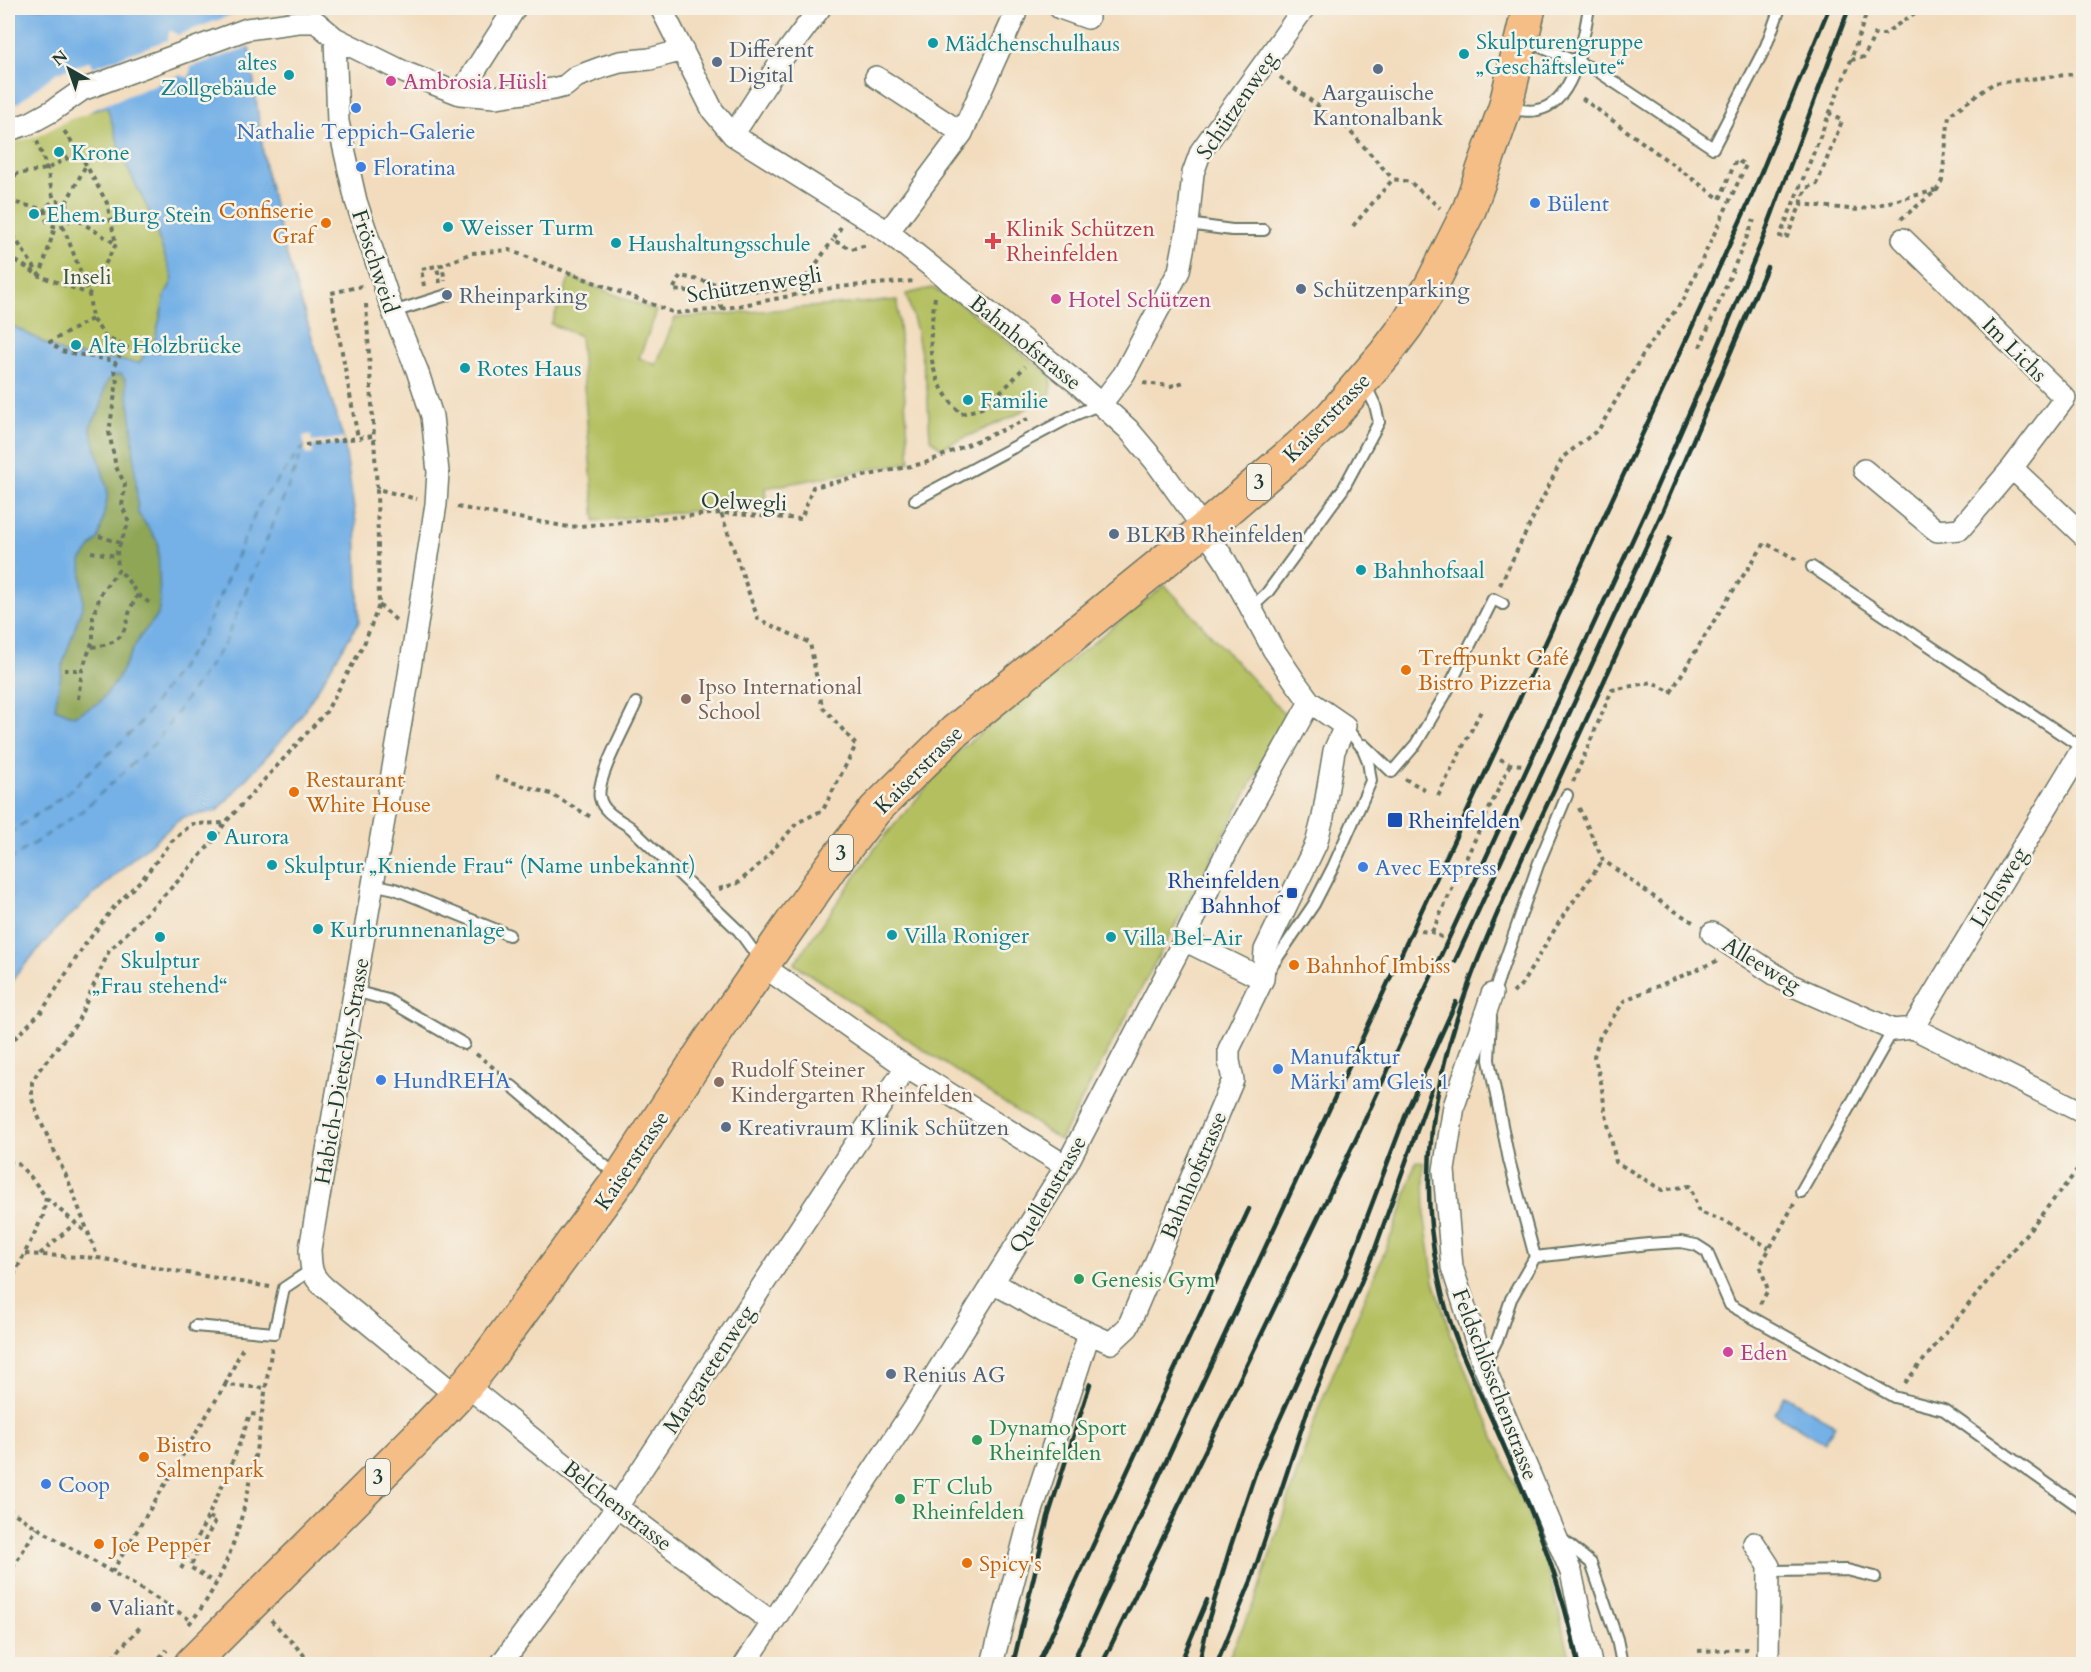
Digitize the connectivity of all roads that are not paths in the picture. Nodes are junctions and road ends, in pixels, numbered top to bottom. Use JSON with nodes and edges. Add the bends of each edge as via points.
{"nodes":[{"id":1,"x":515,"y":8,"type":"edge"},
{"id":2,"x":661,"y":8,"type":"edge"},
{"id":3,"x":820,"y":8,"type":"edge"},
{"id":4,"x":1060,"y":8,"type":"edge"},
{"id":5,"x":1304,"y":8,"type":"edge"},
{"id":6,"x":1529,"y":8,"type":"edge"},
{"id":7,"x":1589,"y":8,"type":"edge"},
{"id":8,"x":1780,"y":8,"type":"edge"},
{"id":9,"x":1012,"y":10,"type":"edge"},
{"id":10,"x":320,"y":15,"type":"edge"},
{"id":11,"x":1088,"y":18,"type":"dead end"},
{"id":12,"x":335,"y":38,"type":"junction"},
{"id":13,"x":1521,"y":40,"type":"junction"},
{"id":14,"x":683,"y":50,"type":"junction"},
{"id":15,"x":1578,"y":62,"type":"junction"},
{"id":16,"x":876,"y":77,"type":"dead end"},
{"id":17,"x":459,"y":94,"type":"junction"},
{"id":18,"x":1505,"y":108,"type":"junction"},
{"id":19,"x":8,"y":126,"type":"edge"},
{"id":20,"x":962,"y":133,"type":"junction"},
{"id":21,"x":733,"y":135,"type":"junction"},
{"id":22,"x":1188,"y":224,"type":"junction"},
{"id":23,"x":1264,"y":230,"type":"dead end"},
{"id":24,"x":888,"y":232,"type":"junction"},
{"id":25,"x":1903,"y":238,"type":"road end"},
{"id":26,"x":447,"y":295,"type":"dead end"},
{"id":27,"x":393,"y":312,"type":"junction"},
{"id":28,"x":1363,"y":381,"type":"junction"},
{"id":29,"x":1101,"y":404,"type":"junction"},
{"id":30,"x":2012,"y":468,"type":"junction"},
{"id":31,"x":1864,"y":470,"type":"dead end"},
{"id":32,"x":915,"y":500,"type":"dead end"},
{"id":33,"x":436,"y":504,"type":"joint"},
{"id":34,"x":1204,"y":529,"type":"junction"},
{"id":35,"x":2084,"y":536,"type":"edge"},
{"id":36,"x":1812,"y":567,"type":"road end"},
{"id":37,"x":1498,"y":602,"type":"road end"},
{"id":38,"x":1250,"y":609,"type":"junction"},
{"id":39,"x":1310,"y":702,"type":"junction"},
{"id":40,"x":636,"y":703,"type":"dead end"},
{"id":41,"x":1345,"y":726,"type":"junction"},
{"id":42,"x":2083,"y":748,"type":"edge"},
{"id":43,"x":1568,"y":795,"type":"road end"},
{"id":44,"x":372,"y":884,"type":"junction"},
{"id":45,"x":1712,"y":933,"type":"road end"},
{"id":46,"x":509,"y":935,"type":"dead end"},
{"id":47,"x":1184,"y":940,"type":"junction"},
{"id":48,"x":764,"y":966,"type":"junction"},
{"id":49,"x":1263,"y":979,"type":"junction"},
{"id":50,"x":354,"y":991,"type":"junction"},
{"id":51,"x":1500,"y":995,"type":"junction"},
{"id":52,"x":1903,"y":1029,"type":"junction"},
{"id":53,"x":464,"y":1044,"type":"road end"},
{"id":54,"x":906,"y":1067,"type":"junction"},
{"id":55,"x":512,"y":1086,"type":"road end"},
{"id":56,"x":2084,"y":1113,"type":"edge"},
{"id":57,"x":1066,"y":1166,"type":"junction"},
{"id":58,"x":620,"y":1178,"type":"junction"},
{"id":59,"x":1801,"y":1192,"type":"road end"},
{"id":60,"x":1535,"y":1257,"type":"junction"},
{"id":61,"x":311,"y":1270,"type":"junction"},
{"id":62,"x":994,"y":1283,"type":"junction"},
{"id":63,"x":195,"y":1326,"type":"dead end"},
{"id":64,"x":1089,"y":1334,"type":"junction"},
{"id":65,"x":1484,"y":1366,"type":"junction"},
{"id":66,"x":461,"y":1391,"type":"junction"},
{"id":67,"x":617,"y":1507,"type":"junction"},
{"id":68,"x":2084,"y":1510,"type":"edge"},
{"id":69,"x":1557,"y":1535,"type":"junction"},
{"id":70,"x":1754,"y":1543,"type":"dead end"},
{"id":71,"x":1769,"y":1568,"type":"junction"},
{"id":72,"x":1875,"y":1577,"type":"dead end"},
{"id":73,"x":772,"y":1622,"type":"junction"},
{"id":74,"x":182,"y":1653,"type":"edge"},
{"id":75,"x":1768,"y":1656,"type":"edge"},
{"id":76,"x":501,"y":1665,"type":"edge"},
{"id":77,"x":745,"y":1665,"type":"edge"},
{"id":78,"x":992,"y":1665,"type":"edge"},
{"id":79,"x":1591,"y":1665,"type":"edge"},
{"id":80,"x":1622,"y":1665,"type":"edge"}],
"edges":[{"from":1,"to":17,"type":"street"},
{"from":2,"to":14,"type":"street","name":"Bahnhofstrasse"},
{"from":3,"to":21,"type":"street"},
{"from":4,"to":11,"type":"street"},
{"from":5,"to":22,"type":"street","name":"Schützenweg","via":[[1201,151],[1193,173]]},
{"from":6,"to":13,"type":"main road","name":"Kaiserstrasse","number":"3"},
{"from":7,"to":15,"type":"lane"},
{"from":8,"to":15,"type":"lane","via":[[1766,46],[1713,148]]},
{"from":9,"to":20,"type":"street"},
{"from":10,"to":12,"type":"street"},
{"from":10,"to":19,"type":"street","via":[[247,29],[82,90],[30,123]]},
{"from":12,"to":17,"type":"street","via":[[406,74]]},
{"from":12,"to":27,"type":"street","name":"Fröschweid","via":[[338,122],[356,201]]},
{"from":13,"to":15,"type":"lane"},
{"from":13,"to":18,"type":"main road","name":"Kaiserstrasse","number":"3"},
{"from":14,"to":17,"type":"street","via":[[600,68],[554,89],[495,97]]},
{"from":14,"to":21,"type":"street","name":"Bahnhofstrasse","via":[[713,111]]},
{"from":15,"to":18,"type":"lane","via":[[1567,87],[1554,102],[1528,111]]},
{"from":16,"to":20,"type":"street"},
{"from":18,"to":28,"type":"main road","name":"Kaiserstrasse","number":"3","via":[[1469,210],[1431,286],[1407,325]]},
{"from":20,"to":24,"type":"street"},
{"from":21,"to":24,"type":"street","name":"Bahnhofstrasse"},
{"from":22,"to":23,"type":"lane"},
{"from":22,"to":29,"type":"street","name":"Schützenweg","via":[[1175,282],[1124,374]]},
{"from":24,"to":29,"type":"street","name":"Bahnhofstrasse"},
{"from":25,"to":30,"type":"street","name":"Im Lichs","via":[[2065,398]]},
{"from":26,"to":27,"type":"lane"},
{"from":27,"to":33,"type":"street","name":"Fröschweid","via":[[432,416],[438,472]]},
{"from":28,"to":34,"type":"main road","name":"Kaiserstrasse","number":"3","via":[[1298,448]]},
{"from":28,"to":38,"type":"lane","via":[[1379,422],[1343,489],[1267,593]]},
{"from":29,"to":32,"type":"lane"},
{"from":29,"to":34,"type":"street","name":"Bahnhofstrasse","via":[[1155,461]]},
{"from":30,"to":31,"type":"street","name":"Im Lichs","via":[[1960,529],[1937,531]]},
{"from":30,"to":35,"type":"street"},
{"from":33,"to":44,"type":"street","name":"Habich-Dietschy-Strasse"},
{"from":34,"to":38,"type":"street","name":"Bahnhofstrasse"},
{"from":34,"to":48,"type":"main road","name":"Kaiserstrasse","number":"3","via":[[955,731],[923,762],[875,810],[830,868]]},
{"from":36,"to":42,"type":"lane"},
{"from":37,"to":41,"type":"lane","via":[[1416,744],[1392,772]]},
{"from":38,"to":39,"type":"street","name":"Bahnhofstrasse"},
{"from":39,"to":41,"type":"street","name":"Bahnhofstrasse"},
{"from":39,"to":47,"type":"street","name":"Quellenstrasse","via":[[1230,845]]},
{"from":40,"to":48,"type":"lane","via":[[600,782],[600,799],[609,814],[630,826],[708,899],[739,931]]},
{"from":41,"to":49,"type":"street","name":"Bahnhofstrasse","via":[[1334,751],[1316,844],[1266,950]]},
{"from":41,"to":49,"type":"lane","name":"Bahnhofstrasse","via":[[1363,749],[1371,781],[1314,904]]},
{"from":42,"to":52,"type":"street","name":"Lichsweg"},
{"from":43,"to":51,"type":"lane","via":[[1538,865]]},
{"from":44,"to":46,"type":"lane","via":[[395,889]]},
{"from":44,"to":50,"type":"street","name":"Habich-Dietschy-Strasse"},
{"from":45,"to":52,"type":"street","name":"Alleeweg","via":[[1791,985]]},
{"from":47,"to":49,"type":"street"},
{"from":47,"to":57,"type":"street","name":"Quellenstrasse"},
{"from":48,"to":54,"type":"street"},
{"from":48,"to":58,"type":"main road","name":"Kaiserstrasse","number":"3"},
{"from":49,"to":64,"type":"street","name":"Bahnhofstrasse","via":[[1229,1050],[1233,1080],[1128,1327],[1112,1343]]},
{"from":50,"to":53,"type":"lane","via":[[388,1000]]},
{"from":50,"to":61,"type":"street","name":"Habich-Dietschy-Strasse","via":[[310,1249]]},
{"from":51,"to":60,"type":"lane","via":[[1489,1060],[1509,1160]]},
{"from":51,"to":65,"type":"street","name":"Feldschlösschenstrasse","via":[[1454,1106],[1443,1170],[1452,1267]]},
{"from":52,"to":56,"type":"street","name":"Alleeweg"},
{"from":52,"to":59,"type":"lane"},
{"from":54,"to":57,"type":"street"},
{"from":54,"to":67,"type":"street","name":"Margaretenweg"},
{"from":55,"to":58,"type":"lane"},
{"from":57,"to":62,"type":"street","name":"Quellenstrasse"},
{"from":58,"to":66,"type":"main road","name":"Kaiserstrasse","number":"3"},
{"from":60,"to":65,"type":"lane","via":[[1511,1299]]},
{"from":60,"to":68,"type":"lane","via":[[1648,1244],[1696,1245],[1707,1252],[1730,1305],[1894,1397],[1944,1410]]},
{"from":61,"to":63,"type":"lane","via":[[285,1288],[274,1333]]},
{"from":61,"to":66,"type":"street","via":[[324,1287]]},
{"from":62,"to":64,"type":"street","name":"Bahnhofstrasse"},
{"from":62,"to":73,"type":"street","name":"Quellenstrasse"},
{"from":64,"to":78,"type":"street","via":[[1031,1514]]},
{"from":65,"to":69,"type":"street","name":"Feldschlösschenstrasse"},
{"from":66,"to":67,"type":"street","name":"Belchenstrasse"},
{"from":66,"to":74,"type":"main road","name":"Kaiserstrasse","number":"3","via":[[254,1602]]},
{"from":67,"to":73,"type":"street","name":"Belchenstrasse"},
{"from":67,"to":76,"type":"street","name":"Margaretenweg"},
{"from":69,"to":79,"type":"street","name":"Feldschlösschenstrasse","via":[[1571,1572]]},
{"from":69,"to":80,"type":"lane","via":[[1591,1563]]},
{"from":70,"to":71,"type":"street"},
{"from":71,"to":72,"type":"lane","via":[[1847,1570]]},
{"from":71,"to":75,"type":"street"},
{"from":73,"to":77,"type":"street","name":"Quellenstrasse"}]}
